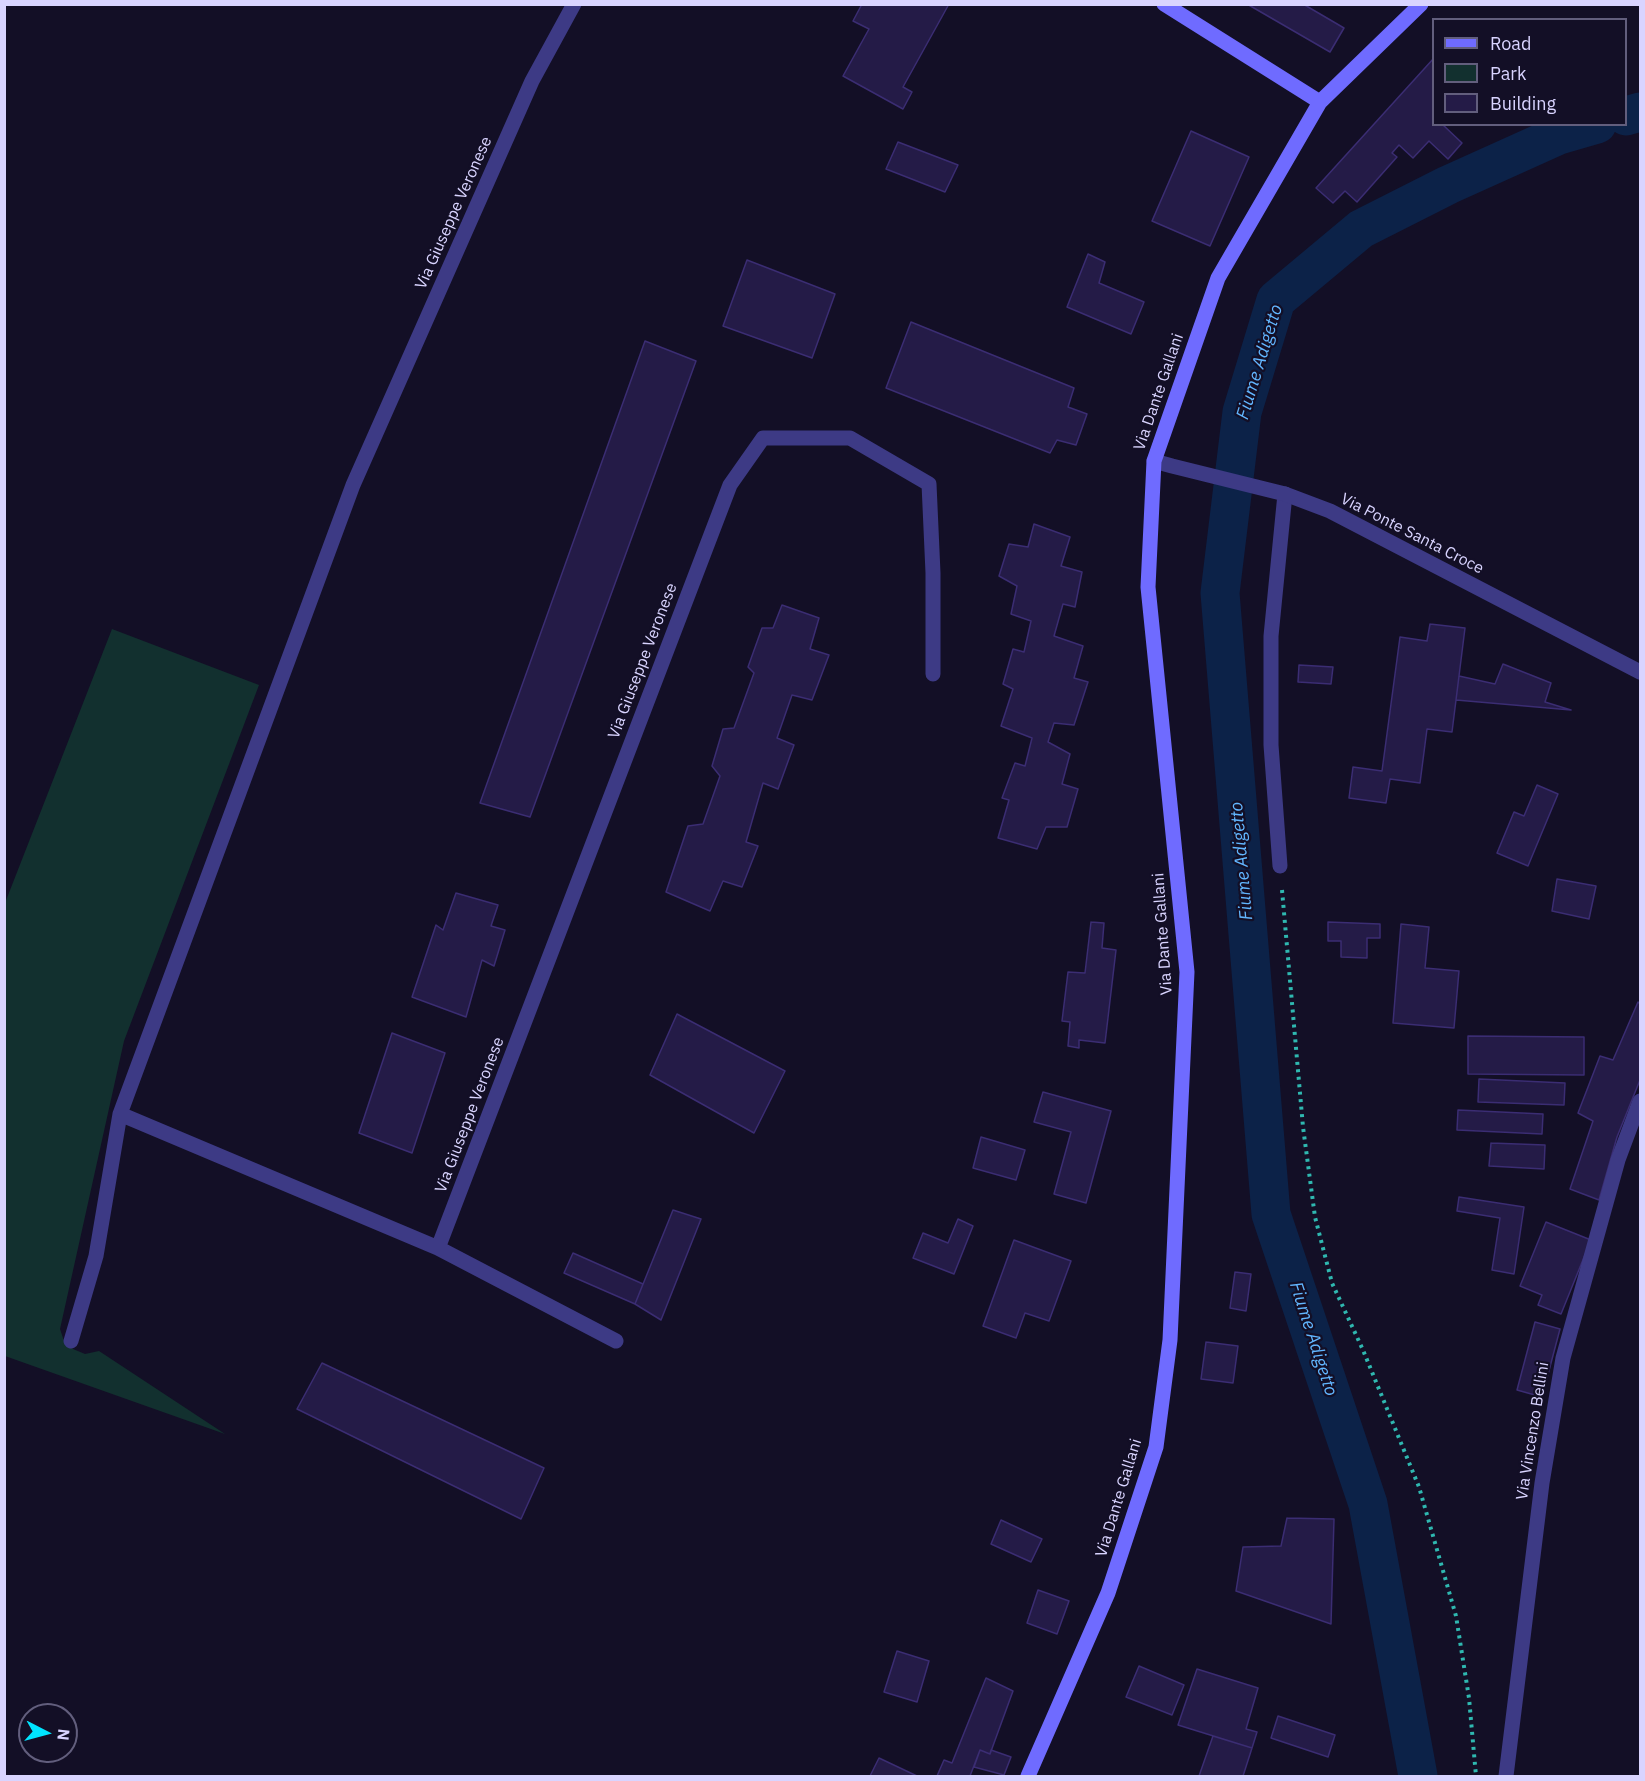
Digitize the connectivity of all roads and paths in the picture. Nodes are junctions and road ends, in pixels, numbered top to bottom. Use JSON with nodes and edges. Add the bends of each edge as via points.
{"nodes":[{"id":1,"x":574,"y":4,"type":"edge"},
{"id":2,"x":1164,"y":4,"type":"edge"},
{"id":3,"x":1421,"y":4,"type":"edge"},
{"id":4,"x":1320,"y":102,"type":"junction"},
{"id":5,"x":1154,"y":460,"type":"junction"},
{"id":6,"x":1285,"y":494,"type":"junction"},
{"id":7,"x":1641,"y":672,"type":"edge"},
{"id":8,"x":933,"y":674,"type":"dead end"},
{"id":9,"x":1280,"y":866,"type":"joint"},
{"id":10,"x":1641,"y":1101,"type":"edge"},
{"id":11,"x":120,"y":1114,"type":"junction"},
{"id":12,"x":438,"y":1248,"type":"junction"},
{"id":13,"x":71,"y":1341,"type":"dead end"},
{"id":14,"x":616,"y":1341,"type":"dead end"},
{"id":15,"x":1028,"y":1776,"type":"edge"},
{"id":16,"x":1476,"y":1776,"type":"edge"},
{"id":17,"x":1506,"y":1776,"type":"edge"}],
"edges":[{"from":1,"to":11,"type":"street","name":"Via Giuseppe Veronese","via":[[532,81],[353,485]]},
{"from":2,"to":4,"type":"street"},
{"from":3,"to":4,"type":"street","name":"Via Dante Gallani"},
{"from":4,"to":5,"type":"street","name":"Via Dante Gallani","via":[[1218,278]]},
{"from":5,"to":6,"type":"street","name":"Via Ponte Santa Croce"},
{"from":5,"to":15,"type":"street","name":"Via Dante Gallani","via":[[1148,587],[1187,972],[1170,1340],[1156,1447],[1108,1593]]},
{"from":6,"to":7,"type":"street","name":"Via Ponte Santa Croce","via":[[1330,511]]},
{"from":6,"to":9,"type":"street","via":[[1271,636],[1271,745]]},
{"from":8,"to":12,"type":"street","name":"Via Giuseppe Veronese","via":[[929,484],[849,438],[763,438],[730,485]]},
{"from":9,"to":16,"type":"path","via":[[1303,1127],[1315,1217],[1332,1283],[1419,1487],[1456,1616],[1470,1698]]},
{"from":10,"to":17,"type":"street","name":"Via Vincenzo Bellini","via":[[1618,1160],[1563,1358],[1542,1483]]},
{"from":11,"to":12,"type":"street"},
{"from":11,"to":13,"type":"street","name":"Via Giuseppe Veronese","via":[[96,1256]]},
{"from":12,"to":14,"type":"street"}]}
